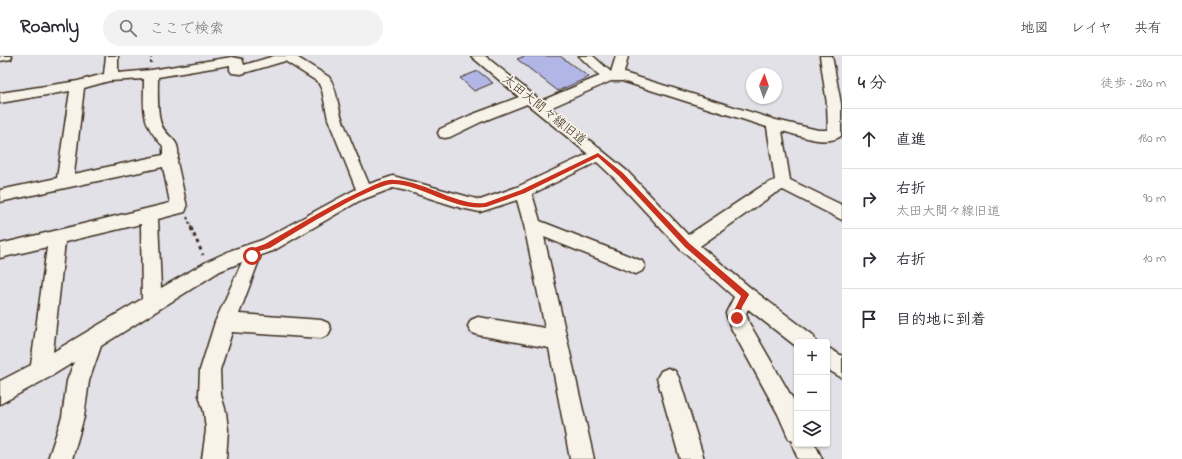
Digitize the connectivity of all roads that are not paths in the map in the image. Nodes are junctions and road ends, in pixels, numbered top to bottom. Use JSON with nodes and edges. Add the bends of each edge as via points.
{"nodes":[{"id":1,"x":6,"y":56,"type":"edge"},
{"id":2,"x":112,"y":56,"type":"edge"},
{"id":3,"x":287,"y":56,"type":"edge"},
{"id":4,"x":478,"y":56,"type":"edge"},
{"id":5,"x":585,"y":56,"type":"edge"},
{"id":6,"x":622,"y":56,"type":"edge"},
{"id":7,"x":826,"y":56,"type":"edge"},
{"id":8,"x":0,"y":57,"type":"edge"},
{"id":9,"x":151,"y":74,"type":"junction"},
{"id":10,"x":109,"y":77,"type":"junction"},
{"id":11,"x":612,"y":77,"type":"junction"},
{"id":12,"x":78,"y":85,"type":"junction"},
{"id":13,"x":1,"y":102,"type":"edge"},
{"id":14,"x":534,"y":103,"type":"junction"},
{"id":15,"x":838,"y":105,"type":"edge"},
{"id":16,"x":774,"y":124,"type":"junction"},
{"id":17,"x":445,"y":133,"type":"dead end"},
{"id":18,"x":598,"y":154,"type":"junction"},
{"id":19,"x":169,"y":163,"type":"junction"},
{"id":20,"x":65,"y":181,"type":"junction"},
{"id":21,"x":783,"y":183,"type":"junction"},
{"id":22,"x":365,"y":191,"type":"junction"},
{"id":23,"x":523,"y":191,"type":"junction"},
{"id":24,"x":0,"y":196,"type":"edge"},
{"id":25,"x":842,"y":213,"type":"edge"},
{"id":26,"x":149,"y":216,"type":"junction"},
{"id":27,"x":534,"y":225,"type":"junction"},
{"id":28,"x":57,"y":238,"type":"junction"},
{"id":29,"x":687,"y":245,"type":"junction"},
{"id":30,"x":0,"y":251,"type":"edge"},
{"id":31,"x":253,"y":251,"type":"junction"},
{"id":32,"x":636,"y":266,"type":"dead end"},
{"id":33,"x":745,"y":295,"type":"junction"},
{"id":34,"x":152,"y":303,"type":"junction"},
{"id":35,"x":225,"y":322,"type":"junction"},
{"id":36,"x":478,"y":326,"type":"dead end"},
{"id":37,"x":321,"y":329,"type":"dead end"},
{"id":38,"x":93,"y":339,"type":"junction"},
{"id":39,"x":802,"y":339,"type":"edge"},
{"id":40,"x":558,"y":340,"type":"junction"},
{"id":41,"x":830,"y":359,"type":"edge"},
{"id":42,"x":842,"y":368,"type":"edge"},
{"id":43,"x":41,"y":371,"type":"junction"},
{"id":44,"x":668,"y":378,"type":"dead end"},
{"id":45,"x":0,"y":393,"type":"edge"},
{"id":46,"x":794,"y":424,"type":"edge"},
{"id":47,"x":804,"y":447,"type":"edge"},
{"id":48,"x":60,"y":459,"type":"edge"},
{"id":49,"x":214,"y":459,"type":"edge"},
{"id":50,"x":582,"y":459,"type":"edge"},
{"id":51,"x":692,"y":459,"type":"edge"},
{"id":52,"x":810,"y":459,"type":"edge"}],
"edges":[{"from":1,"to":8,"type":"street"},
{"from":2,"to":10,"type":"street"},
{"from":3,"to":9,"type":"street","via":[[241,70],[237,70],[237,62],[232,61]]},
{"from":3,"to":22,"type":"street","via":[[324,80],[329,90],[335,119]]},
{"from":4,"to":14,"type":"street","name":"太田大間々線旧道"},
{"from":5,"to":11,"type":"street"},
{"from":6,"to":11,"type":"street"},
{"from":7,"to":15,"type":"street"},
{"from":9,"to":10,"type":"street"},
{"from":9,"to":19,"type":"street","via":[[153,122],[170,144],[172,155]]},
{"from":10,"to":12,"type":"street"},
{"from":11,"to":14,"type":"street"},
{"from":11,"to":16,"type":"street","via":[[630,79]]},
{"from":12,"to":13,"type":"street"},
{"from":12,"to":20,"type":"street"},
{"from":14,"to":17,"type":"street","via":[[513,106],[472,119]]},
{"from":14,"to":18,"type":"street","name":"太田大間々線旧道"},
{"from":15,"to":16,"type":"street","via":[[836,132],[832,135],[818,135]]},
{"from":16,"to":21,"type":"street"},
{"from":18,"to":23,"type":"street"},
{"from":18,"to":29,"type":"street","name":"太田大間々線旧道","via":[[621,174]]},
{"from":19,"to":20,"type":"street","via":[[163,161]]},
{"from":19,"to":26,"type":"street","via":[[179,206]]},
{"from":20,"to":24,"type":"street"},
{"from":21,"to":25,"type":"street"},
{"from":21,"to":29,"type":"street","via":[[768,190]]},
{"from":22,"to":23,"type":"street","via":[[393,182],[480,206]]},
{"from":22,"to":31,"type":"street","via":[[267,246]]},
{"from":23,"to":27,"type":"street"},
{"from":26,"to":28,"type":"street"},
{"from":26,"to":34,"type":"street"},
{"from":27,"to":32,"type":"street"},
{"from":27,"to":40,"type":"street"},
{"from":28,"to":30,"type":"street"},
{"from":28,"to":43,"type":"street"},
{"from":29,"to":33,"type":"street","name":"太田大間々線旧道"},
{"from":31,"to":34,"type":"street","via":[[214,266]]},
{"from":31,"to":35,"type":"street"},
{"from":33,"to":39,"type":"street","name":"太田大間々線旧道"},
{"from":33,"to":46,"type":"street","via":[[736,313],[740,326]]},
{"from":34,"to":38,"type":"street"},
{"from":35,"to":37,"type":"street"},
{"from":35,"to":49,"type":"street","via":[[210,370],[210,395],[217,430]]},
{"from":36,"to":40,"type":"street"},
{"from":38,"to":43,"type":"street"},
{"from":38,"to":48,"type":"street","via":[[78,381],[73,417]]},
{"from":40,"to":50,"type":"street"},
{"from":41,"to":42,"type":"street"},
{"from":43,"to":45,"type":"street"},
{"from":44,"to":51,"type":"street"},
{"from":47,"to":52,"type":"street"}]}
